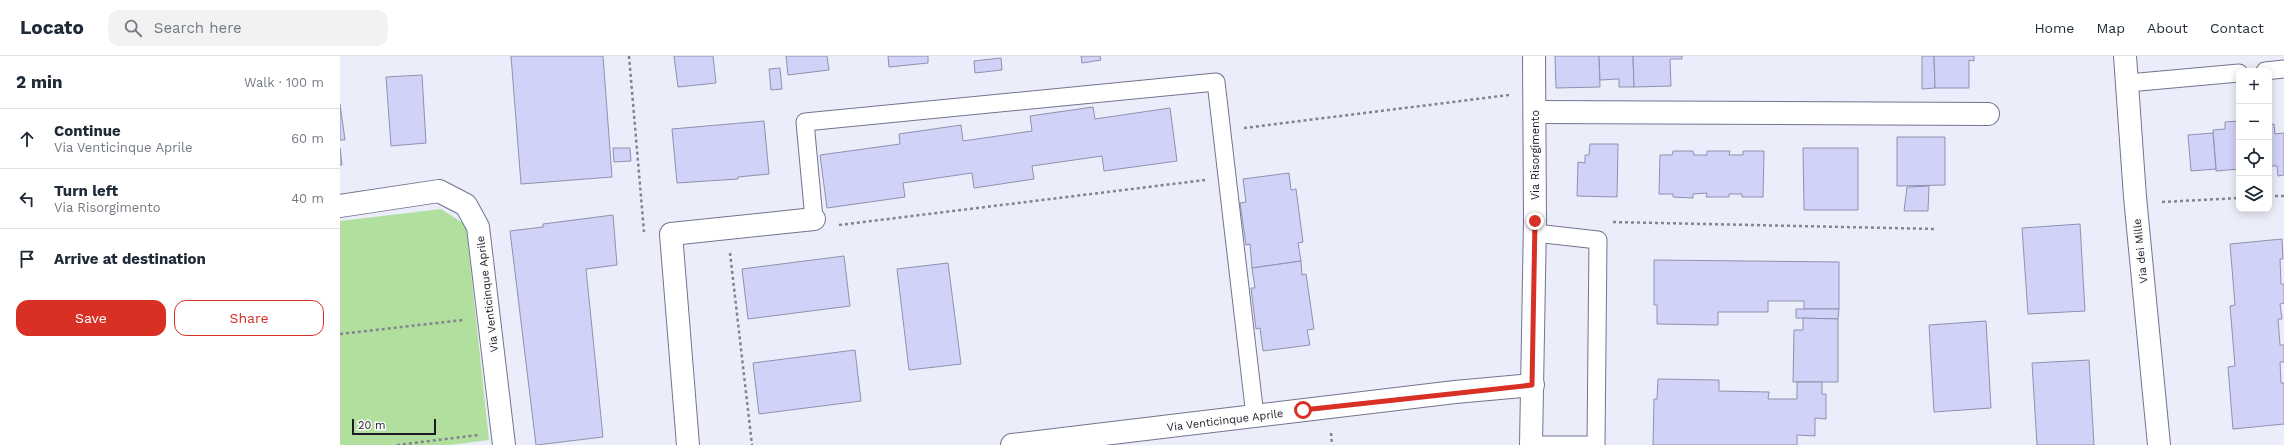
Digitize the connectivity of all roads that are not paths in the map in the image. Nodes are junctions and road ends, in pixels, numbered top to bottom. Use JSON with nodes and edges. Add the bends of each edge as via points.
{"nodes":[{"id":1,"x":1534,"y":56,"type":"edge"},
{"id":2,"x":2126,"y":56,"type":"edge"},
{"id":3,"x":2284,"y":69,"type":"edge"},
{"id":4,"x":2272,"y":70,"type":"edge"},
{"id":5,"x":2236,"y":73,"type":"edge"},
{"id":6,"x":2128,"y":83,"type":"junction"},
{"id":7,"x":1535,"y":112,"type":"junction"},
{"id":8,"x":1988,"y":114,"type":"dead end"},
{"id":9,"x":340,"y":206,"type":"edge"},
{"id":10,"x":823,"y":223,"type":"joint"},
{"id":11,"x":1535,"y":233,"type":"junction"},
{"id":12,"x":1532,"y":385,"type":"junction"},
{"id":13,"x":1255,"y":416,"type":"junction"},
{"id":14,"x":501,"y":442,"type":"edge"},
{"id":15,"x":688,"y":445,"type":"edge"},
{"id":16,"x":1012,"y":445,"type":"edge"},
{"id":17,"x":1531,"y":445,"type":"edge"},
{"id":18,"x":2159,"y":445,"type":"edge"}],
"edges":[{"from":1,"to":7,"type":"street","name":"Via Risorgimento"},
{"from":2,"to":6,"type":"street","name":"Via dei Mille"},
{"from":3,"to":4,"type":"lane"},
{"from":5,"to":6,"type":"lane"},
{"from":6,"to":18,"type":"street","name":"Via dei Mille","via":[[2135,197]]},
{"from":7,"to":8,"type":"street"},
{"from":7,"to":11,"type":"street","name":"Via Risorgimento"},
{"from":9,"to":14,"type":"street","name":"Via Venticinque Aprile","via":[[439,192],[466,205],[478,227]]},
{"from":10,"to":13,"type":"lane","via":[[805,122],[1216,82]]},
{"from":10,"to":15,"type":"street","via":[[671,234]]},
{"from":11,"to":12,"type":"street","name":"Via Risorgimento"},
{"from":11,"to":17,"type":"lane","via":[[1598,240],[1596,445]]},
{"from":12,"to":13,"type":"street","name":"Via Venticinque Aprile"},
{"from":12,"to":17,"type":"street","name":"Via Risorgimento"},
{"from":13,"to":16,"type":"street","name":"Via Venticinque Aprile"}]}
